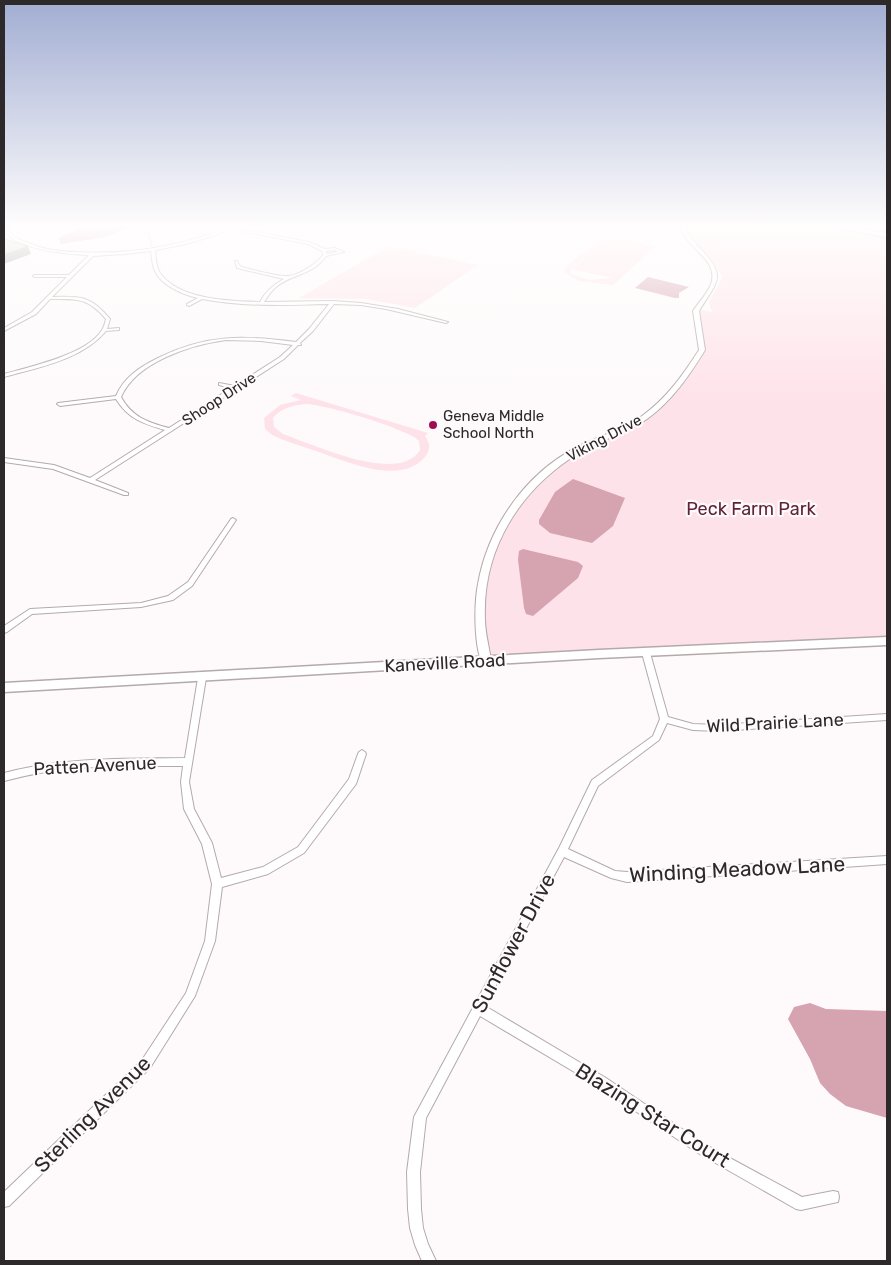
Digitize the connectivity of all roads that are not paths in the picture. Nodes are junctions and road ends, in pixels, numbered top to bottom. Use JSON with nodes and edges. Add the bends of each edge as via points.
{"nodes":[{"id":1,"x":62,"y":285,"type":"edge"},
{"id":2,"x":168,"y":285,"type":"edge"},
{"id":3,"x":273,"y":285,"type":"edge"},
{"id":4,"x":714,"y":285,"type":"edge"},
{"id":5,"x":202,"y":297,"type":"junction"},
{"id":6,"x":49,"y":298,"type":"junction"},
{"id":7,"x":333,"y":302,"type":"junction"},
{"id":8,"x":260,"y":303,"type":"junction"},
{"id":9,"x":189,"y":305,"type":"dead end"},
{"id":10,"x":446,"y":322,"type":"dead end"},
{"id":11,"x":13,"y":326,"type":"junction"},
{"id":12,"x":23,"y":327,"type":"dead end"},
{"id":13,"x":117,"y":329,"type":"dead end"},
{"id":14,"x":4,"y":330,"type":"edge"},
{"id":15,"x":106,"y":330,"type":"junction"},
{"id":16,"x":299,"y":344,"type":"junction"},
{"id":17,"x":4,"y":375,"type":"edge"},
{"id":18,"x":221,"y":384,"type":"dead end"},
{"id":19,"x":236,"y":388,"type":"junction"},
{"id":20,"x":118,"y":397,"type":"junction"},
{"id":21,"x":60,"y":404,"type":"dead end"},
{"id":22,"x":170,"y":430,"type":"junction"},
{"id":23,"x":4,"y":460,"type":"edge"},
{"id":24,"x":91,"y":480,"type":"junction"},
{"id":25,"x":126,"y":494,"type":"dead end"},
{"id":26,"x":233,"y":520,"type":"dead end"},
{"id":27,"x":4,"y":630,"type":"edge"},
{"id":28,"x":887,"y":641,"type":"edge"},
{"id":29,"x":646,"y":653,"type":"junction"},
{"id":30,"x":486,"y":660,"type":"junction"},
{"id":31,"x":202,"y":678,"type":"junction"},
{"id":32,"x":4,"y":688,"type":"edge"},
{"id":33,"x":887,"y":717,"type":"edge"},
{"id":34,"x":664,"y":719,"type":"junction"},
{"id":35,"x":362,"y":754,"type":"dead end"},
{"id":36,"x":187,"y":762,"type":"junction"},
{"id":37,"x":4,"y":776,"type":"edge"},
{"id":38,"x":562,"y":851,"type":"junction"},
{"id":39,"x":887,"y":860,"type":"edge"},
{"id":40,"x":217,"y":884,"type":"junction"},
{"id":41,"x":478,"y":1008,"type":"junction"},
{"id":42,"x":833,"y":1197,"type":"dead end"},
{"id":43,"x":4,"y":1201,"type":"edge"},
{"id":44,"x":429,"y":1261,"type":"edge"}],
"edges":[{"from":1,"to":6,"type":"street"},
{"from":2,"to":5,"type":"street"},
{"from":3,"to":8,"type":"street"},
{"from":4,"to":30,"type":"street","name":"Viking Drive","via":[[696,312],[702,350],[677,388],[634,425],[579,450],[548,470],[508,514],[482,582],[480,618]]},
{"from":5,"to":8,"type":"street"},
{"from":5,"to":9,"type":"street"},
{"from":6,"to":11,"type":"street","via":[[34,313]]},
{"from":6,"to":15,"type":"street","via":[[87,300],[96,304],[108,319]]},
{"from":7,"to":8,"type":"street"},
{"from":7,"to":10,"type":"street","via":[[386,307]]},
{"from":7,"to":16,"type":"street","name":"Shoop Drive"},
{"from":11,"to":12,"type":"street"},
{"from":11,"to":14,"type":"street"},
{"from":13,"to":15,"type":"street"},
{"from":15,"to":17,"type":"street","via":[[77,352]]},
{"from":16,"to":19,"type":"street","name":"Shoop Drive"},
{"from":16,"to":20,"type":"street","via":[[247,337],[193,344],[136,371],[122,385]]},
{"from":18,"to":19,"type":"street"},
{"from":19,"to":22,"type":"street","name":"Shoop Drive"},
{"from":20,"to":21,"type":"street"},
{"from":20,"to":22,"type":"street","via":[[124,410],[136,419]]},
{"from":22,"to":24,"type":"street","name":"Shoop Drive"},
{"from":23,"to":24,"type":"street","via":[[54,468]]},
{"from":24,"to":25,"type":"street"},
{"from":26,"to":27,"type":"street","via":[[190,584],[170,598],[141,605],[30,612]]},
{"from":28,"to":29,"type":"main road","name":"Kaneville Road"},
{"from":29,"to":30,"type":"main road","name":"Kaneville Road"},
{"from":29,"to":34,"type":"street"},
{"from":30,"to":31,"type":"main road","name":"Kaneville Road"},
{"from":31,"to":32,"type":"main road","name":"Kaneville Road"},
{"from":31,"to":36,"type":"street","name":"Sterling Avenue"},
{"from":33,"to":34,"type":"street","name":"Wild Prairie Lane","via":[[720,728],[693,727]]},
{"from":34,"to":38,"type":"street","name":"Sunflower Drive","via":[[656,738],[595,783]]},
{"from":35,"to":40,"type":"street","via":[[353,781],[301,850],[265,872]]},
{"from":36,"to":37,"type":"street","name":"Patten Avenue","via":[[88,763]]},
{"from":36,"to":40,"type":"street","name":"Sterling Avenue","via":[[185,782],[190,809],[208,843]]},
{"from":38,"to":39,"type":"street","name":"Winding Meadow Lane","via":[[614,875],[628,877]]},
{"from":38,"to":41,"type":"street","name":"Sunflower Drive"},
{"from":40,"to":43,"type":"street","name":"Sterling Avenue","via":[[210,941],[190,996],[146,1064]]},
{"from":41,"to":42,"type":"street","name":"Blazing Star Court","via":[[602,1082],[702,1149],[801,1204]]},
{"from":41,"to":44,"type":"street","name":"Sunflower Drive","via":[[420,1117],[412,1164],[414,1212]]}]}
